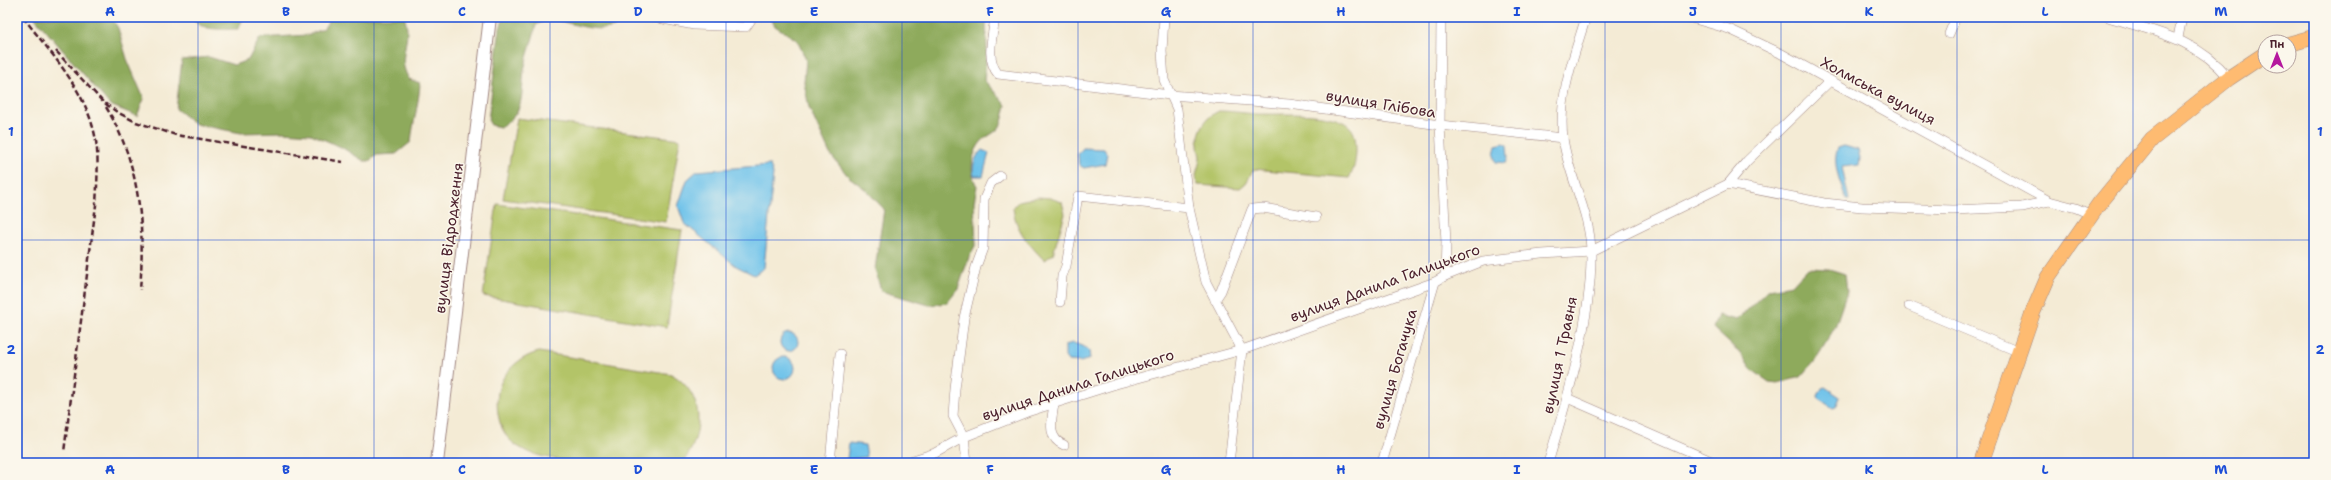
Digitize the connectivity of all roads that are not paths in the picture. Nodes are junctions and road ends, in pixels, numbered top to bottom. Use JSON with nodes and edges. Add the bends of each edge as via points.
{"nodes":[{"id":1,"x":490,"y":17,"type":"edge"},
{"id":2,"x":653,"y":17,"type":"edge"},
{"id":3,"x":753,"y":17,"type":"edge"},
{"id":4,"x":995,"y":17,"type":"edge"},
{"id":5,"x":1164,"y":17,"type":"edge"},
{"id":6,"x":1441,"y":17,"type":"edge"},
{"id":7,"x":1586,"y":17,"type":"edge"},
{"id":8,"x":1688,"y":17,"type":"edge"},
{"id":9,"x":1956,"y":17,"type":"edge"},
{"id":10,"x":2108,"y":17,"type":"edge"},
{"id":11,"x":2182,"y":17,"type":"edge"},
{"id":12,"x":1949,"y":34,"type":"dead end"},
{"id":13,"x":2314,"y":37,"type":"edge"},
{"id":14,"x":2178,"y":38,"type":"junction"},
{"id":15,"x":2297,"y":42,"type":"edge"},
{"id":16,"x":2257,"y":59,"type":"edge"},
{"id":17,"x":2229,"y":78,"type":"junction"},
{"id":18,"x":1830,"y":81,"type":"junction"},
{"id":19,"x":1170,"y":94,"type":"junction"},
{"id":20,"x":1440,"y":125,"type":"junction"},
{"id":21,"x":1563,"y":138,"type":"junction"},
{"id":22,"x":1000,"y":176,"type":"dead end"},
{"id":23,"x":1728,"y":184,"type":"junction"},
{"id":24,"x":2049,"y":201,"type":"junction"},
{"id":25,"x":1189,"y":208,"type":"junction"},
{"id":26,"x":2092,"y":215,"type":"junction"},
{"id":27,"x":1316,"y":217,"type":"dead end"},
{"id":28,"x":1591,"y":251,"type":"junction"},
{"id":29,"x":1445,"y":276,"type":"junction"},
{"id":30,"x":1435,"y":282,"type":"junction"},
{"id":31,"x":1215,"y":300,"type":"junction"},
{"id":32,"x":1060,"y":302,"type":"dead end"},
{"id":33,"x":1909,"y":306,"type":"dead end"},
{"id":34,"x":1242,"y":350,"type":"junction"},
{"id":35,"x":2019,"y":352,"type":"junction"},
{"id":36,"x":840,"y":354,"type":"dead end"},
{"id":37,"x":1567,"y":398,"type":"junction"},
{"id":38,"x":1054,"y":404,"type":"junction"},
{"id":39,"x":964,"y":437,"type":"junction"},
{"id":40,"x":1064,"y":445,"type":"dead end"},
{"id":41,"x":437,"y":463,"type":"edge"},
{"id":42,"x":830,"y":463,"type":"edge"},
{"id":43,"x":904,"y":463,"type":"edge"},
{"id":44,"x":967,"y":463,"type":"edge"},
{"id":45,"x":1229,"y":463,"type":"edge"},
{"id":46,"x":1382,"y":463,"type":"edge"},
{"id":47,"x":1548,"y":463,"type":"edge"},
{"id":48,"x":1716,"y":463,"type":"edge"},
{"id":49,"x":1981,"y":463,"type":"edge"}],
"edges":[{"from":1,"to":41,"type":"street","name":"вулиця Відродження"},
{"from":2,"to":3,"type":"street","via":[[694,25],[746,27]]},
{"from":4,"to":19,"type":"street","name":"вулиця Глібова","via":[[990,56],[991,65],[998,74]]},
{"from":5,"to":19,"type":"street","via":[[1164,80]]},
{"from":6,"to":20,"type":"street"},
{"from":7,"to":21,"type":"street","via":[[1572,59],[1565,91]]},
{"from":8,"to":18,"type":"street","name":"Холмська вулиця","via":[[1729,29],[1780,53]]},
{"from":9,"to":12,"type":"street"},
{"from":10,"to":14,"type":"street"},
{"from":11,"to":14,"type":"street"},
{"from":13,"to":15,"type":"main road"},
{"from":14,"to":17,"type":"street","via":[[2207,55]]},
{"from":16,"to":17,"type":"main road"},
{"from":17,"to":26,"type":"main road","via":[[2152,139]]},
{"from":18,"to":23,"type":"street","via":[[1747,161]]},
{"from":18,"to":24,"type":"street","name":"Холмська вулиця"},
{"from":19,"to":20,"type":"street","name":"вулиця Глібова","via":[[1289,104]]},
{"from":19,"to":25,"type":"street","via":[[1177,109]]},
{"from":20,"to":21,"type":"street"},
{"from":20,"to":29,"type":"street","name":"вулиця Глібова","via":[[1446,243]]},
{"from":21,"to":28,"type":"street","via":[[1588,228]]},
{"from":22,"to":39,"type":"street","via":[[991,183],[984,199],[983,248],[964,318],[953,416]]},
{"from":23,"to":24,"type":"street","via":[[1824,203],[1862,207],[1953,210],[2022,206]]},
{"from":23,"to":28,"type":"street","name":"вулиця Данила Галицького"},
{"from":24,"to":26,"type":"street"},
{"from":25,"to":31,"type":"street","via":[[1206,282]]},
{"from":25,"to":32,"type":"street","via":[[1078,196],[1062,276]]},
{"from":26,"to":35,"type":"main road","via":[[2048,276]]},
{"from":27,"to":31,"type":"street","via":[[1263,208],[1252,209],[1221,291]]},
{"from":28,"to":29,"type":"street","name":"вулиця Данила Галицького","via":[[1483,261]]},
{"from":28,"to":37,"type":"street","name":"вулиця 1 Травня","via":[[1591,274]]},
{"from":29,"to":30,"type":"street","name":"вулиця Данила Галицького"},
{"from":30,"to":34,"type":"street","name":"вулиця Данила Галицького"},
{"from":30,"to":46,"type":"street","name":"вулиця Богачука"},
{"from":31,"to":34,"type":"street"},
{"from":33,"to":35,"type":"street"},
{"from":34,"to":38,"type":"street","name":"вулиця Данила Галицького","via":[[1116,384]]},
{"from":34,"to":45,"type":"street"},
{"from":35,"to":49,"type":"main road"},
{"from":36,"to":42,"type":"street"},
{"from":37,"to":47,"type":"street","name":"вулиця 1 Травня"},
{"from":37,"to":48,"type":"street"},
{"from":38,"to":39,"type":"street","name":"вулиця Данила Галицького"},
{"from":38,"to":40,"type":"street","via":[[1052,435],[1056,442]]},
{"from":39,"to":43,"type":"street","name":"вулиця Данила Галицького","via":[[935,453]]},
{"from":39,"to":44,"type":"street"}]}
